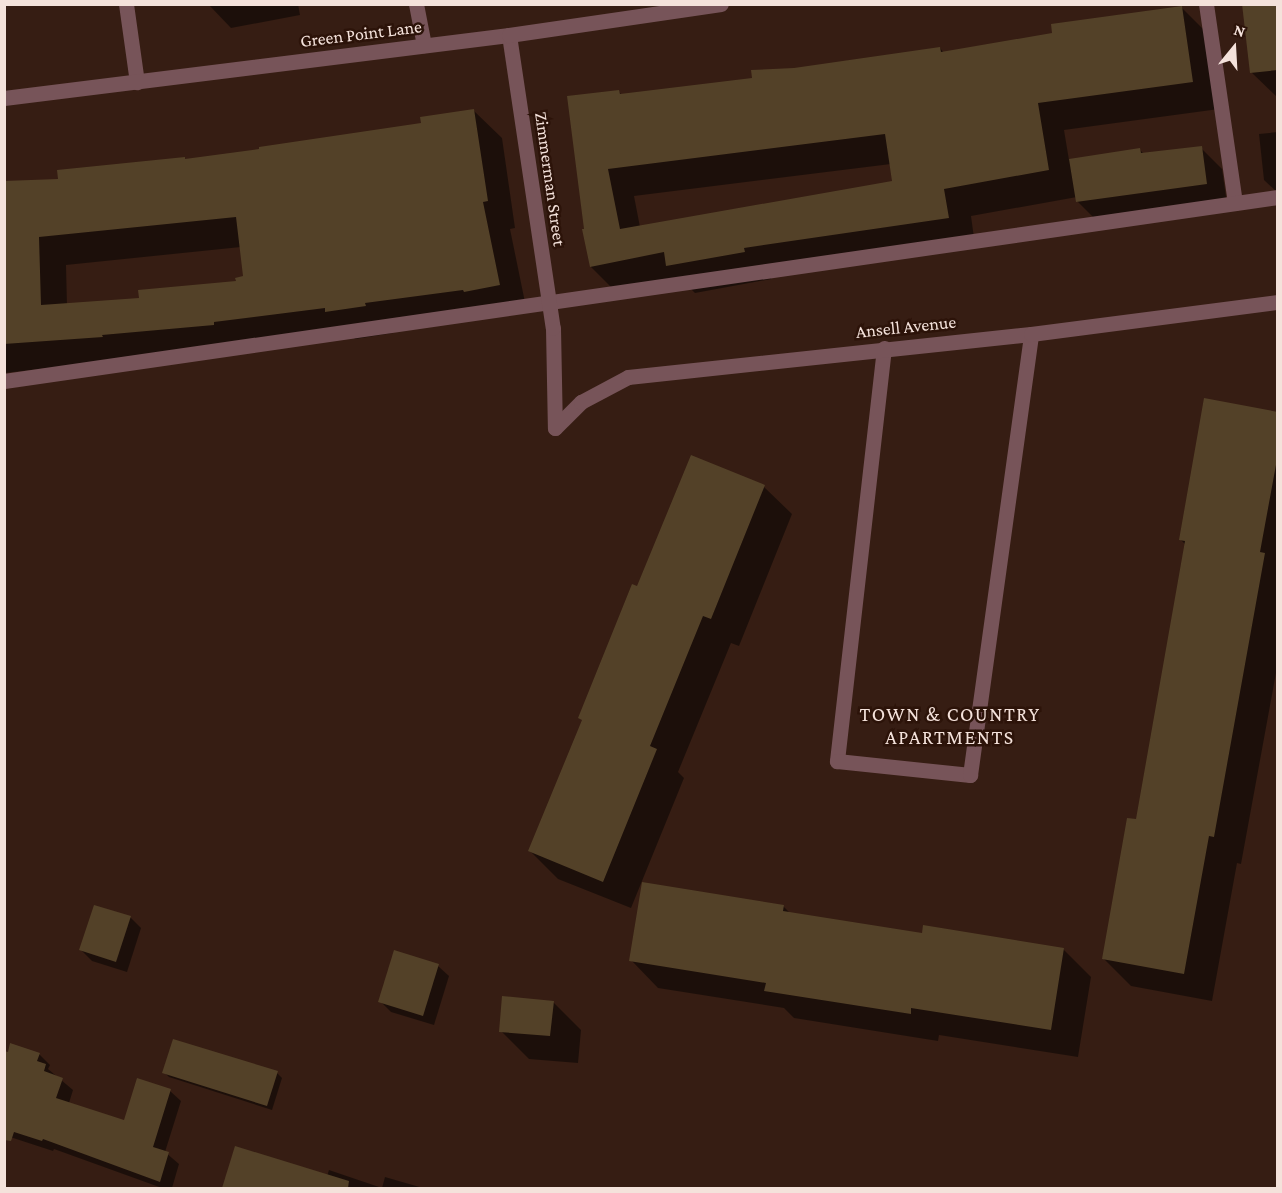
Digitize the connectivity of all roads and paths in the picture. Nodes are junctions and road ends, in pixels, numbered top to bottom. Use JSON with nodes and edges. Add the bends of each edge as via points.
{"nodes":[{"id":1,"x":126,"y":4,"type":"edge"},
{"id":2,"x":416,"y":4,"type":"edge"},
{"id":3,"x":721,"y":4,"type":"edge"},
{"id":4,"x":1206,"y":4,"type":"edge"},
{"id":5,"x":698,"y":6,"type":"edge"},
{"id":6,"x":509,"y":35,"type":"junction"},
{"id":7,"x":424,"y":45,"type":"junction"},
{"id":8,"x":137,"y":82,"type":"junction"},
{"id":9,"x":4,"y":98,"type":"edge"},
{"id":10,"x":1278,"y":197,"type":"edge"},
{"id":11,"x":1235,"y":202,"type":"junction"},
{"id":12,"x":1278,"y":302,"type":"edge"},
{"id":13,"x":549,"y":303,"type":"junction"},
{"id":14,"x":1031,"y":334,"type":"junction"},
{"id":15,"x":884,"y":348,"type":"junction"},
{"id":16,"x":4,"y":381,"type":"edge"},
{"id":17,"x":555,"y":428,"type":"joint"}],
"edges":[{"from":1,"to":8,"type":"street"},
{"from":2,"to":7,"type":"street"},
{"from":3,"to":5,"type":"street","name":"Green Point Lane"},
{"from":4,"to":11,"type":"street"},
{"from":5,"to":6,"type":"street","name":"Green Point Lane"},
{"from":6,"to":7,"type":"street","name":"Green Point Lane"},
{"from":6,"to":13,"type":"street","name":"Zimmerman Street"},
{"from":7,"to":8,"type":"street","name":"Green Point Lane"},
{"from":8,"to":9,"type":"street","name":"Green Point Lane"},
{"from":10,"to":11,"type":"street"},
{"from":11,"to":13,"type":"street"},
{"from":12,"to":14,"type":"street","name":"Ansell Avenue"},
{"from":13,"to":16,"type":"street"},
{"from":13,"to":17,"type":"street","name":"Zimmerman Street"},
{"from":14,"to":15,"type":"street","name":"Ansell Avenue"},
{"from":14,"to":15,"type":"street","via":[[970,775],[837,761]]},
{"from":15,"to":17,"type":"street","name":"Ansell Avenue","via":[[628,377],[581,402]]}]}
